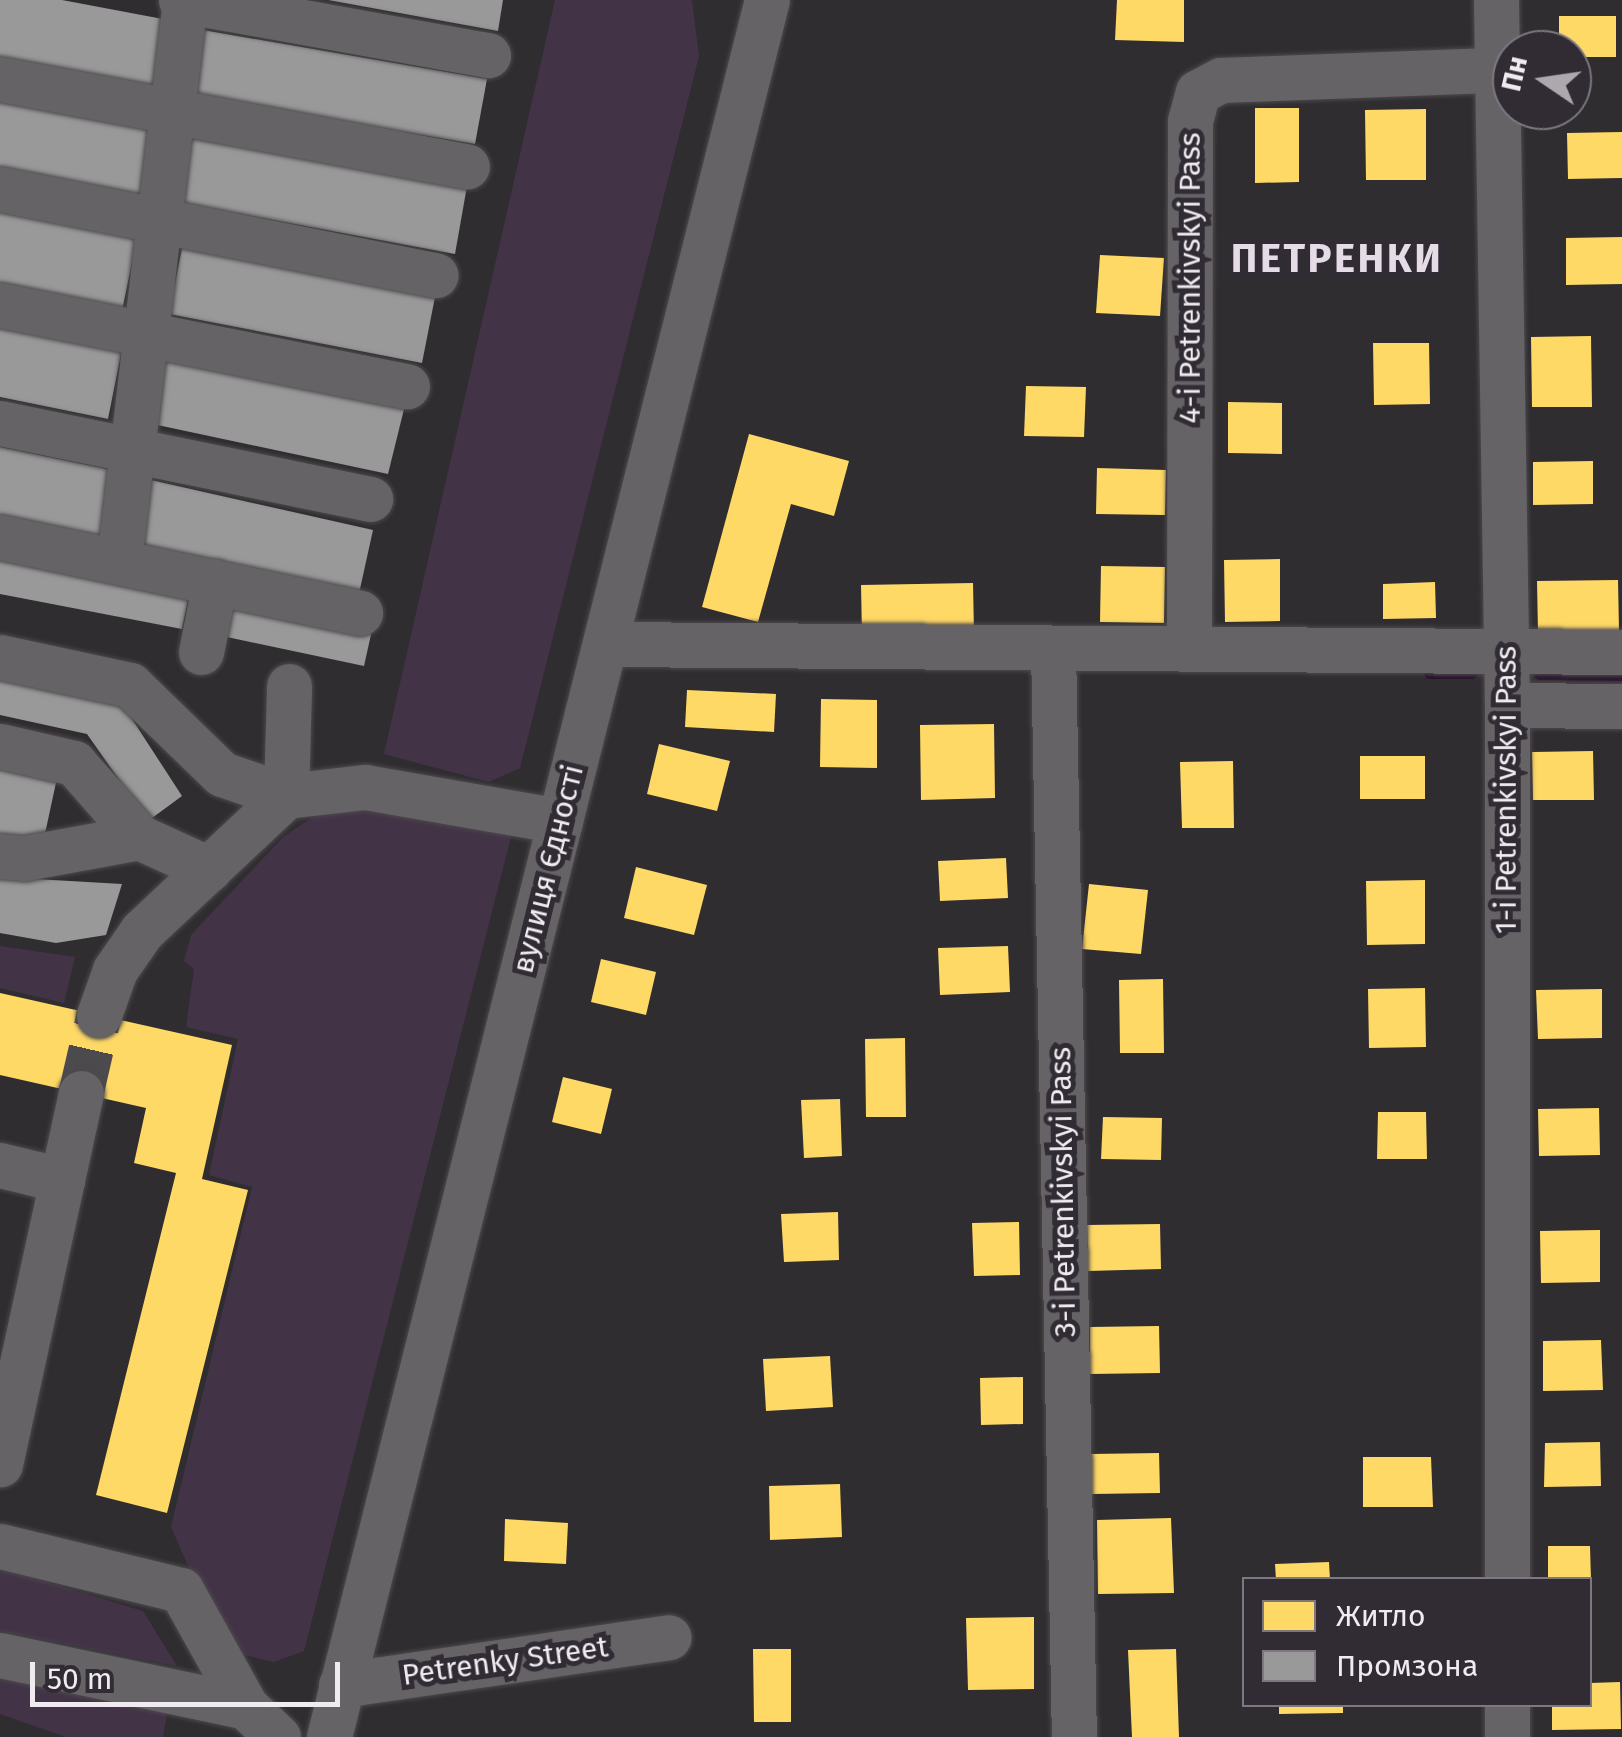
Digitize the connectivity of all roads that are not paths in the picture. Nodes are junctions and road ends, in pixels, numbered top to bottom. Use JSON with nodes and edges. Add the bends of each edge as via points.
{"nodes":[{"id":1,"x":184,"y":0,"type":"edge"},
{"id":2,"x":767,"y":0,"type":"edge"},
{"id":3,"x":1496,"y":0,"type":"edge"},
{"id":4,"x":1497,"y":30,"type":"edge"},
{"id":5,"x":488,"y":55,"type":"dead end"},
{"id":6,"x":1492,"y":70,"type":"edge"},
{"id":7,"x":0,"y":79,"type":"edge"},
{"id":8,"x":170,"y":113,"type":"junction"},
{"id":9,"x":1499,"y":130,"type":"edge"},
{"id":10,"x":467,"y":166,"type":"dead end"},
{"id":11,"x":0,"y":189,"type":"edge"},
{"id":12,"x":158,"y":221,"type":"junction"},
{"id":13,"x":436,"y":275,"type":"dead end"},
{"id":14,"x":0,"y":304,"type":"edge"},
{"id":15,"x":144,"y":333,"type":"junction"},
{"id":16,"x":407,"y":386,"type":"dead end"},
{"id":17,"x":0,"y":423,"type":"edge"},
{"id":18,"x":133,"y":450,"type":"junction"},
{"id":19,"x":370,"y":499,"type":"dead end"},
{"id":20,"x":0,"y":537,"type":"edge"},
{"id":21,"x":119,"y":561,"type":"junction"},
{"id":22,"x":215,"y":582,"type":"junction"},
{"id":23,"x":360,"y":612,"type":"dead end"},
{"id":24,"x":605,"y":644,"type":"junction"},
{"id":25,"x":1054,"y":648,"type":"junction"},
{"id":26,"x":1189,"y":649,"type":"junction"},
{"id":27,"x":201,"y":652,"type":"dead end"},
{"id":28,"x":1506,"y":652,"type":"junction"},
{"id":29,"x":1622,"y":652,"type":"edge"},
{"id":30,"x":0,"y":657,"type":"edge"},
{"id":31,"x":289,"y":686,"type":"dead end"},
{"id":32,"x":1507,"y":705,"type":"junction"},
{"id":33,"x":1622,"y":706,"type":"edge"},
{"id":34,"x":0,"y":746,"type":"edge"},
{"id":35,"x":286,"y":796,"type":"junction"},
{"id":36,"x":560,"y":821,"type":"junction"},
{"id":37,"x":139,"y":837,"type":"junction"},
{"id":38,"x":0,"y":856,"type":"edge"},
{"id":39,"x":209,"y":869,"type":"junction"},
{"id":40,"x":99,"y":1015,"type":"tunnel mouth"},
{"id":41,"x":81,"y":1094,"type":"tunnel mouth"},
{"id":42,"x":0,"y":1166,"type":"edge"},
{"id":43,"x":62,"y":1180,"type":"junction"},
{"id":44,"x":0,"y":1464,"type":"edge"},
{"id":45,"x":0,"y":1546,"type":"edge"},
{"id":46,"x":1507,"y":1577,"type":"edge"},
{"id":47,"x":669,"y":1637,"type":"dead end"},
{"id":48,"x":0,"y":1655,"type":"edge"},
{"id":49,"x":341,"y":1685,"type":"junction"},
{"id":50,"x":1507,"y":1707,"type":"edge"},
{"id":51,"x":262,"y":1722,"type":"edge"},
{"id":52,"x":329,"y":1737,"type":"edge"},
{"id":53,"x":1074,"y":1737,"type":"edge"},
{"id":54,"x":1507,"y":1737,"type":"edge"}],
"edges":[{"from":1,"to":5,"type":"street"},
{"from":1,"to":8,"type":"street"},
{"from":2,"to":24,"type":"street","name":"вулиця Єдності"},
{"from":3,"to":4,"type":"street","name":"1-i Petrenkivskyi Pass"},
{"from":6,"to":26,"type":"street","name":"4-i Petrenkivskyi Pass","via":[[1220,80],[1198,92],[1190,121]]},
{"from":7,"to":8,"type":"street"},
{"from":8,"to":10,"type":"street"},
{"from":8,"to":12,"type":"street"},
{"from":9,"to":28,"type":"street","name":"1-i Petrenkivskyi Pass"},
{"from":11,"to":12,"type":"street"},
{"from":12,"to":13,"type":"street"},
{"from":12,"to":15,"type":"street"},
{"from":14,"to":15,"type":"street"},
{"from":15,"to":16,"type":"street"},
{"from":15,"to":18,"type":"street"},
{"from":17,"to":18,"type":"street"},
{"from":18,"to":19,"type":"street"},
{"from":18,"to":21,"type":"street"},
{"from":20,"to":21,"type":"street"},
{"from":21,"to":22,"type":"street"},
{"from":22,"to":23,"type":"street"},
{"from":22,"to":27,"type":"street"},
{"from":24,"to":25,"type":"street"},
{"from":24,"to":36,"type":"street","name":"вулиця Єдності"},
{"from":25,"to":26,"type":"street"},
{"from":25,"to":53,"type":"street","name":"3-i Petrenkivskyi Pass"},
{"from":26,"to":28,"type":"street"},
{"from":28,"to":29,"type":"street"},
{"from":28,"to":32,"type":"street","name":"1-i Petrenkivskyi Pass"},
{"from":30,"to":35,"type":"street","via":[[130,685],[222,774]]},
{"from":31,"to":35,"type":"street"},
{"from":32,"to":33,"type":"street"},
{"from":32,"to":46,"type":"street","name":"1-i Petrenkivskyi Pass"},
{"from":34,"to":37,"type":"street","via":[[74,763]]},
{"from":35,"to":36,"type":"street","via":[[365,787]]},
{"from":35,"to":39,"type":"street"},
{"from":36,"to":49,"type":"street","name":"вулиця Єдності"},
{"from":37,"to":38,"type":"street","via":[[25,858]]},
{"from":37,"to":39,"type":"street"},
{"from":39,"to":40,"type":"street","via":[[127,949]]},
{"from":41,"to":43,"type":"street"},
{"from":42,"to":43,"type":"street"},
{"from":43,"to":44,"type":"street"},
{"from":45,"to":51,"type":"street","via":[[182,1590]]},
{"from":47,"to":49,"type":"street","name":"Petrenky Street"},
{"from":48,"to":51,"type":"street"},
{"from":49,"to":52,"type":"street","name":"вулиця Єдності"},
{"from":50,"to":54,"type":"street"}]}
